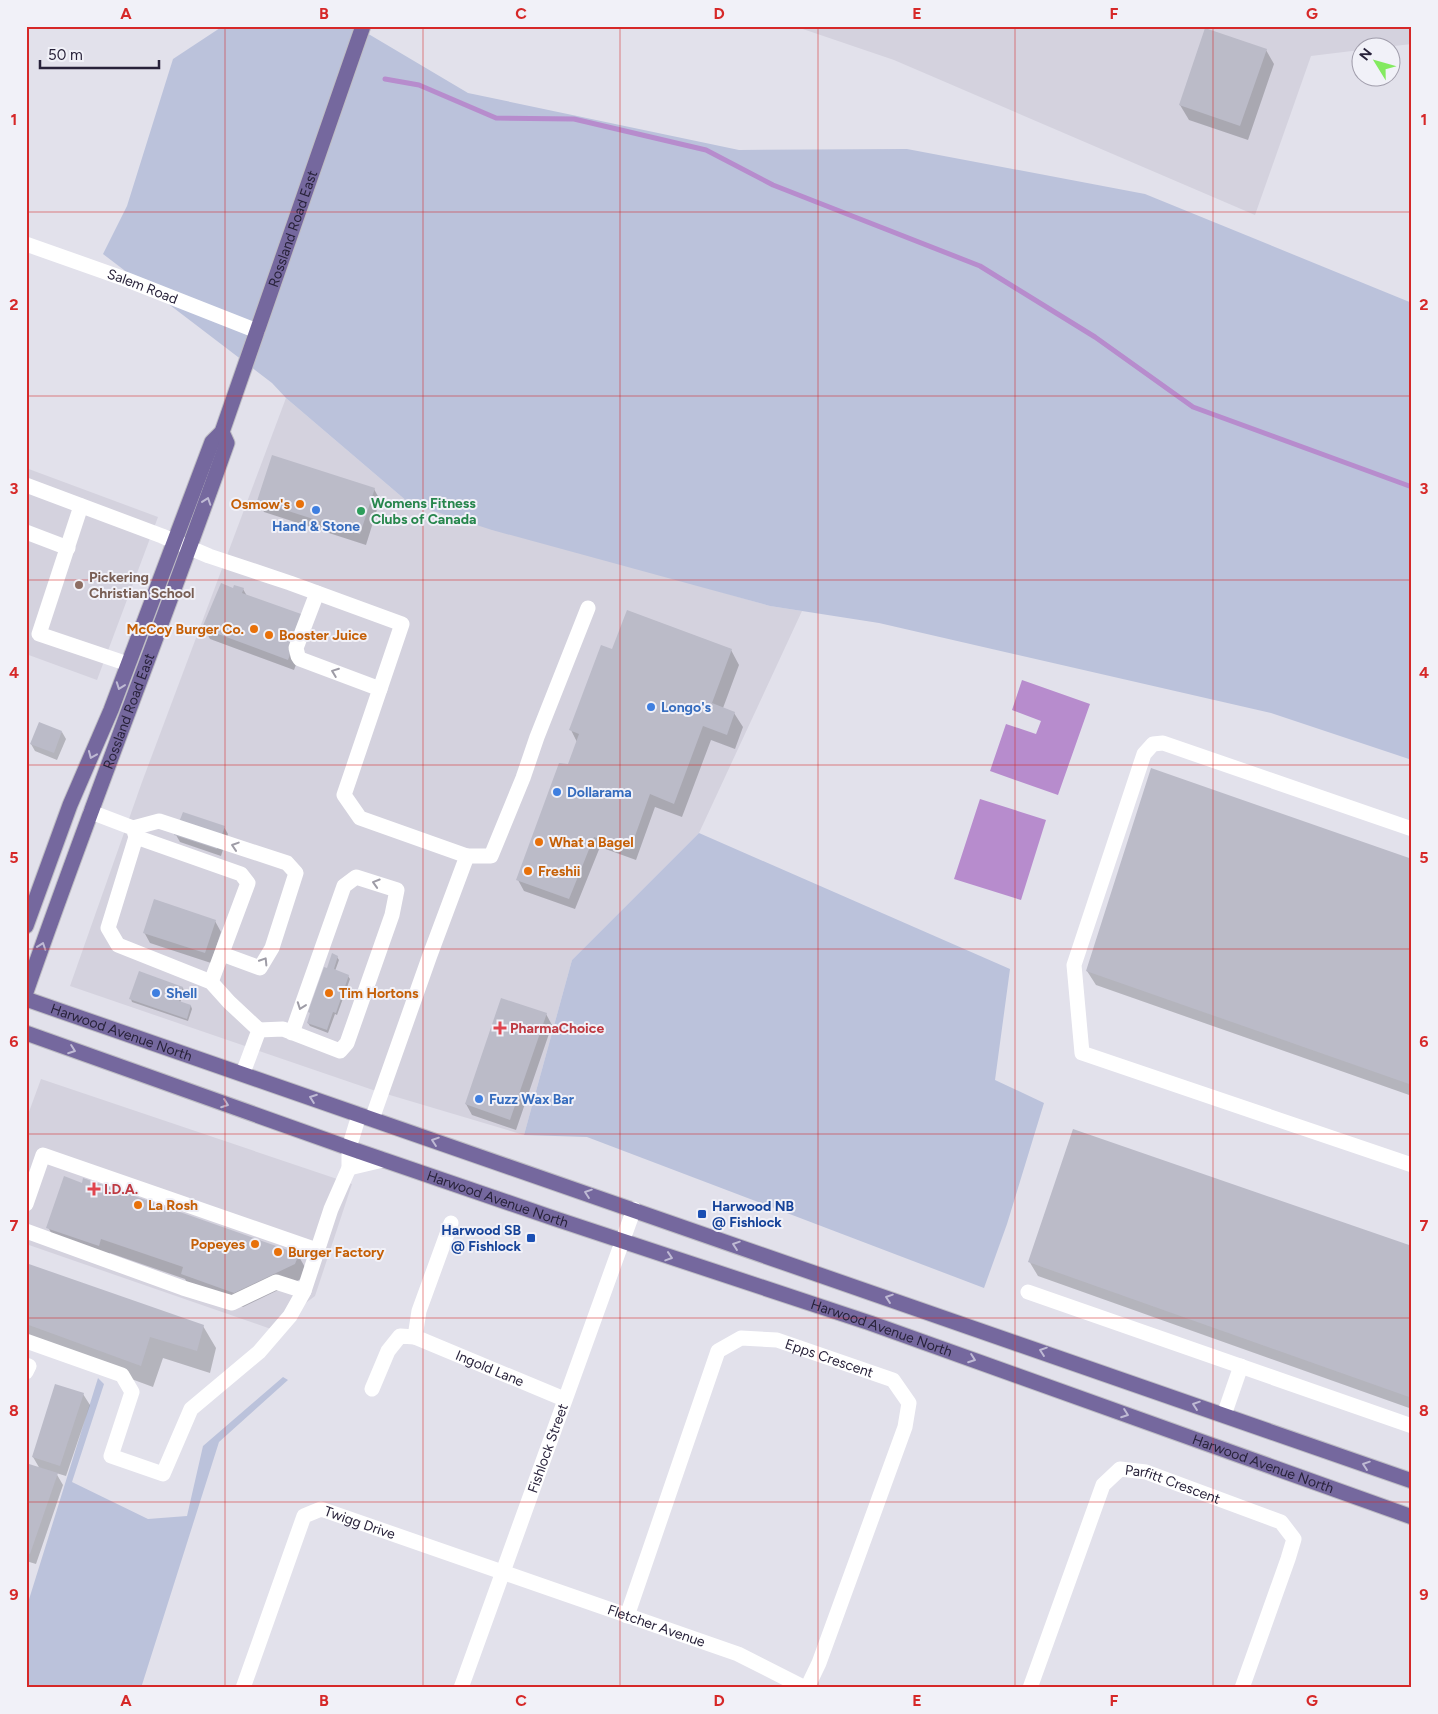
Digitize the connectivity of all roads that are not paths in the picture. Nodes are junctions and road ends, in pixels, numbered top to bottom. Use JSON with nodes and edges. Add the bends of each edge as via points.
{"nodes":[{"id":1,"x":364,"y":26,"type":"edge"},
{"id":2,"x":26,"y":244,"type":"edge"},
{"id":3,"x":257,"y":331,"type":"junction"},
{"id":4,"x":222,"y":432,"type":"junction"},
{"id":5,"x":26,"y":486,"type":"edge"},
{"id":6,"x":81,"y":506,"type":"junction"},
{"id":7,"x":26,"y":532,"type":"edge"},
{"id":8,"x":175,"y":542,"type":"junction"},
{"id":9,"x":190,"y":547,"type":"junction"},
{"id":10,"x":68,"y":548,"type":"junction"},
{"id":11,"x":317,"y":593,"type":"junction"},
{"id":12,"x":588,"y":608,"type":"dead end"},
{"id":13,"x":128,"y":664,"type":"junction"},
{"id":14,"x":380,"y":689,"type":"junction"},
{"id":15,"x":91,"y":812,"type":"junction"},
{"id":16,"x":1412,"y":829,"type":"edge"},
{"id":17,"x":134,"y":832,"type":"junction"},
{"id":18,"x":467,"y":856,"type":"junction"},
{"id":19,"x":26,"y":926,"type":"edge"},
{"id":20,"x":222,"y":954,"type":"junction"},
{"id":21,"x":211,"y":982,"type":"junction"},
{"id":22,"x":26,"y":992,"type":"edge"},
{"id":23,"x":26,"y":999,"type":"edge"},
{"id":24,"x":259,"y":1030,"type":"junction"},
{"id":25,"x":26,"y":1033,"type":"edge"},
{"id":26,"x":292,"y":1033,"type":"junction"},
{"id":27,"x":243,"y":1073,"type":"junction"},
{"id":28,"x":365,"y":1117,"type":"junction"},
{"id":29,"x":349,"y":1148,"type":"junction"},
{"id":30,"x":383,"y":1160,"type":"junction"},
{"id":31,"x":1412,"y":1165,"type":"edge"},
{"id":32,"x":349,"y":1168,"type":"junction"},
{"id":33,"x":26,"y":1204,"type":"edge"},
{"id":34,"x":634,"y":1209,"type":"junction"},
{"id":35,"x":451,"y":1223,"type":"dead end"},
{"id":36,"x":26,"y":1231,"type":"edge"},
{"id":37,"x":622,"y":1242,"type":"junction"},
{"id":38,"x":318,"y":1250,"type":"junction"},
{"id":39,"x":304,"y":1291,"type":"junction"},
{"id":40,"x":1028,"y":1292,"type":"dead end"},
{"id":41,"x":415,"y":1337,"type":"junction"},
{"id":42,"x":26,"y":1341,"type":"edge"},
{"id":43,"x":1240,"y":1366,"type":"junction"},
{"id":44,"x":372,"y":1389,"type":"dead end"},
{"id":45,"x":564,"y":1398,"type":"junction"},
{"id":46,"x":1224,"y":1415,"type":"junction"},
{"id":47,"x":1412,"y":1426,"type":"edge"},
{"id":48,"x":1412,"y":1481,"type":"edge"},
{"id":49,"x":1412,"y":1517,"type":"edge"},
{"id":50,"x":504,"y":1573,"type":"junction"},
{"id":51,"x":627,"y":1616,"type":"junction"},
{"id":52,"x":243,"y":1688,"type":"edge"},
{"id":53,"x":461,"y":1688,"type":"edge"},
{"id":54,"x":806,"y":1688,"type":"edge"},
{"id":55,"x":1030,"y":1688,"type":"edge"},
{"id":56,"x":1242,"y":1688,"type":"edge"}],
"edges":[{"from":1,"to":3,"type":"main road","name":"Rossland Road East"},
{"from":2,"to":3,"type":"street","name":"Salem Road"},
{"from":3,"to":4,"type":"main road","name":"Rossland Road East"},
{"from":4,"to":8,"type":"main road","name":"Rossland Road East","via":[[212,442]]},
{"from":9,"to":4,"type":"main road","name":"Rossland Road East","one_way":true,"via":[[227,443]]},
{"from":5,"to":6,"type":"street"},
{"from":6,"to":8,"type":"street"},
{"from":6,"to":10,"type":"street"},
{"from":7,"to":10,"type":"street"},
{"from":8,"to":9,"type":"street"},
{"from":8,"to":13,"type":"main road","name":"Rossland Road East"},
{"from":9,"to":11,"type":"street"},
{"from":9,"to":15,"type":"main road","name":"Rossland Road East"},
{"from":10,"to":13,"type":"street","via":[[40,634]]},
{"from":14,"to":11,"type":"street","one_way":true,"via":[[298,656],[296,648]]},
{"from":11,"to":14,"type":"street","via":[[402,624]]},
{"from":12,"to":18,"type":"street","via":[[491,856]]},
{"from":13,"to":19,"type":"main road","name":"Rossland Road East","one_way":true,"via":[[70,806]]},
{"from":14,"to":18,"type":"street","via":[[344,795],[360,818]]},
{"from":15,"to":17,"type":"street"},
{"from":22,"to":15,"type":"main road","name":"Rossland Road East","one_way":true},
{"from":16,"to":31,"type":"street","via":[[1163,743],[1153,744],[1144,754],[1074,965],[1082,1053]]},
{"from":17,"to":20,"type":"street","via":[[241,874],[248,883]]},
{"from":20,"to":17,"type":"street","one_way":true,"via":[[260,968],[272,948],[296,873],[288,864],[159,821]]},
{"from":17,"to":21,"type":"street","via":[[108,928],[118,946]]},
{"from":18,"to":28,"type":"street"},
{"from":20,"to":21,"type":"street"},
{"from":21,"to":24,"type":"street"},
{"from":23,"to":27,"type":"main road","name":"Harwood Avenue North"},
{"from":24,"to":26,"type":"street","via":[[283,1029]]},
{"from":24,"to":27,"type":"street"},
{"from":25,"to":29,"type":"main road","name":"Harwood Avenue North","one_way":true},
{"from":26,"to":26,"type":"street","one_way":true,"via":[[340,1051],[347,1044],[392,916],[397,890],[356,877],[344,886]]},
{"from":28,"to":27,"type":"main road","name":"Harwood Avenue North","one_way":true},
{"from":28,"to":29,"type":"street"},
{"from":34,"to":28,"type":"main road","name":"Harwood Avenue North","one_way":true},
{"from":29,"to":30,"type":"main road","name":"Harwood Avenue North"},
{"from":29,"to":32,"type":"street"},
{"from":30,"to":32,"type":"street"},
{"from":30,"to":37,"type":"main road","name":"Harwood Avenue North"},
{"from":32,"to":38,"type":"street"},
{"from":33,"to":38,"type":"street","via":[[43,1155]]},
{"from":34,"to":37,"type":"street","name":"Fishlock Street"},
{"from":46,"to":34,"type":"main road","name":"Harwood Avenue North","one_way":true},
{"from":35,"to":41,"type":"street","via":[[419,1312]]},
{"from":36,"to":39,"type":"street","via":[[232,1303],[276,1282]]},
{"from":37,"to":45,"type":"street","name":"Fishlock Street"},
{"from":37,"to":49,"type":"main road","name":"Harwood Avenue North","one_way":true,"via":[[870,1323]]},
{"from":38,"to":39,"type":"street"},
{"from":39,"to":42,"type":"street","via":[[290,1316],[259,1352],[191,1409],[163,1474],[111,1456],[132,1392],[122,1375]]},
{"from":40,"to":43,"type":"street"},
{"from":41,"to":44,"type":"street","via":[[400,1336],[388,1351]]},
{"from":41,"to":45,"type":"street","name":"Ingold Lane"},
{"from":43,"to":46,"type":"street"},
{"from":43,"to":47,"type":"street"},
{"from":45,"to":50,"type":"street","name":"Fishlock Street"},
{"from":48,"to":46,"type":"main road","name":"Harwood Avenue North","one_way":true},
{"from":50,"to":51,"type":"street","name":"Fletcher Avenue"},
{"from":50,"to":52,"type":"street","name":"Twigg Drive","via":[[322,1509],[304,1516]]},
{"from":50,"to":53,"type":"street","name":"Fishlock Street"},
{"from":51,"to":54,"type":"street","name":"Fletcher Avenue","via":[[738,1654]]},
{"from":51,"to":54,"type":"street","name":"Epps Crescent","via":[[718,1351],[741,1338],[777,1340],[893,1380],[909,1402],[904,1427],[822,1654]]},
{"from":55,"to":56,"type":"street","name":"Parfitt Crescent","via":[[1103,1484],[1120,1469],[1146,1472],[1281,1522],[1294,1539]]}]}
